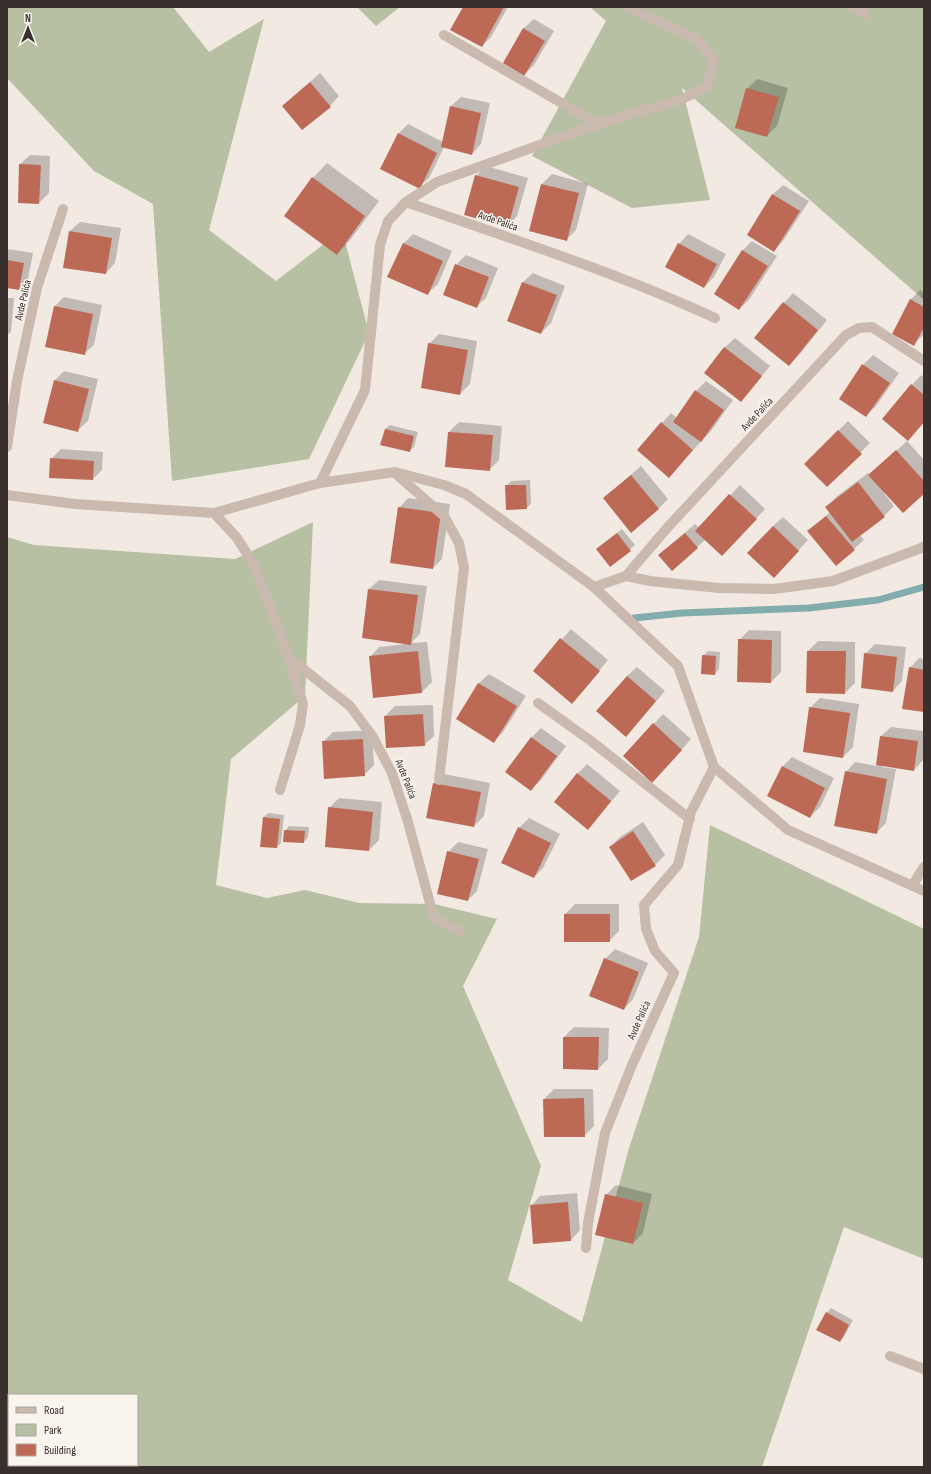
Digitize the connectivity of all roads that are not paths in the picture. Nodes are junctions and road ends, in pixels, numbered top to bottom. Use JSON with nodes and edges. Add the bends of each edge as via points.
{"nodes":[{"id":1,"x":626,"y":7,"type":"edge"},
{"id":2,"x":852,"y":7,"type":"edge"},
{"id":3,"x":865,"y":14,"type":"dead end"},
{"id":4,"x":444,"y":35,"type":"dead end"},
{"id":5,"x":598,"y":124,"type":"junction"},
{"id":6,"x":406,"y":202,"type":"junction"},
{"id":7,"x":63,"y":209,"type":"dead end"},
{"id":8,"x":715,"y":318,"type":"dead end"},
{"id":9,"x":924,"y":361,"type":"edge"},
{"id":10,"x":7,"y":447,"type":"edge"},
{"id":11,"x":395,"y":472,"type":"junction"},
{"id":12,"x":320,"y":483,"type":"junction"},
{"id":13,"x":7,"y":495,"type":"edge"},
{"id":14,"x":214,"y":513,"type":"junction"},
{"id":15,"x":924,"y":546,"type":"edge"},
{"id":16,"x":626,"y":576,"type":"junction"},
{"id":17,"x":594,"y":587,"type":"junction"},
{"id":18,"x":288,"y":658,"type":"junction"},
{"id":19,"x":538,"y":703,"type":"dead end"},
{"id":20,"x":714,"y":767,"type":"junction"},
{"id":21,"x":439,"y":780,"type":"dead end"},
{"id":22,"x":280,"y":790,"type":"dead end"},
{"id":23,"x":690,"y":819,"type":"junction"},
{"id":24,"x":924,"y":867,"type":"edge"},
{"id":25,"x":912,"y":886,"type":"junction"},
{"id":26,"x":924,"y":891,"type":"edge"},
{"id":27,"x":460,"y":931,"type":"dead end"},
{"id":28,"x":586,"y":1248,"type":"dead end"},
{"id":29,"x":890,"y":1356,"type":"dead end"},
{"id":30,"x":924,"y":1369,"type":"edge"}],
"edges":[{"from":1,"to":5,"type":"street","via":[[695,38],[714,60],[707,87],[682,99]]},
{"from":2,"to":3,"type":"street"},
{"from":4,"to":5,"type":"street"},
{"from":5,"to":6,"type":"street","via":[[437,182]]},
{"from":6,"to":8,"type":"street","name":"Avde Palića","via":[[652,290]]},
{"from":6,"to":12,"type":"street","via":[[388,221],[380,245],[365,390]]},
{"from":7,"to":10,"type":"street","name":"Avde Palića","via":[[37,288],[17,381]]},
{"from":9,"to":16,"type":"street","name":"Avde Palića","via":[[872,327],[859,328],[846,334]]},
{"from":11,"to":12,"type":"street"},
{"from":11,"to":17,"type":"street","via":[[444,485],[466,494]]},
{"from":11,"to":21,"type":"street","via":[[444,516],[460,543],[464,568]]},
{"from":12,"to":14,"type":"street"},
{"from":13,"to":14,"type":"street","via":[[75,504]]},
{"from":14,"to":18,"type":"street","via":[[237,538],[253,563]]},
{"from":15,"to":16,"type":"street","via":[[833,581],[774,589],[719,588]]},
{"from":16,"to":17,"type":"street"},
{"from":17,"to":20,"type":"street","via":[[678,666]]},
{"from":18,"to":22,"type":"street","via":[[303,704],[300,725]]},
{"from":18,"to":27,"type":"street","name":"Avde Palića","via":[[350,706],[373,737],[392,773],[434,918]]},
{"from":19,"to":23,"type":"street"},
{"from":20,"to":23,"type":"street","name":"Avde Palića","via":[[691,812]]},
{"from":20,"to":25,"type":"street","via":[[788,830]]},
{"from":23,"to":28,"type":"street","name":"Avde Palića","via":[[678,865],[644,905],[646,929],[655,951],[674,973],[632,1065],[606,1133],[588,1223]]},
{"from":24,"to":25,"type":"street"},
{"from":25,"to":26,"type":"street"},
{"from":29,"to":30,"type":"street"}]}
